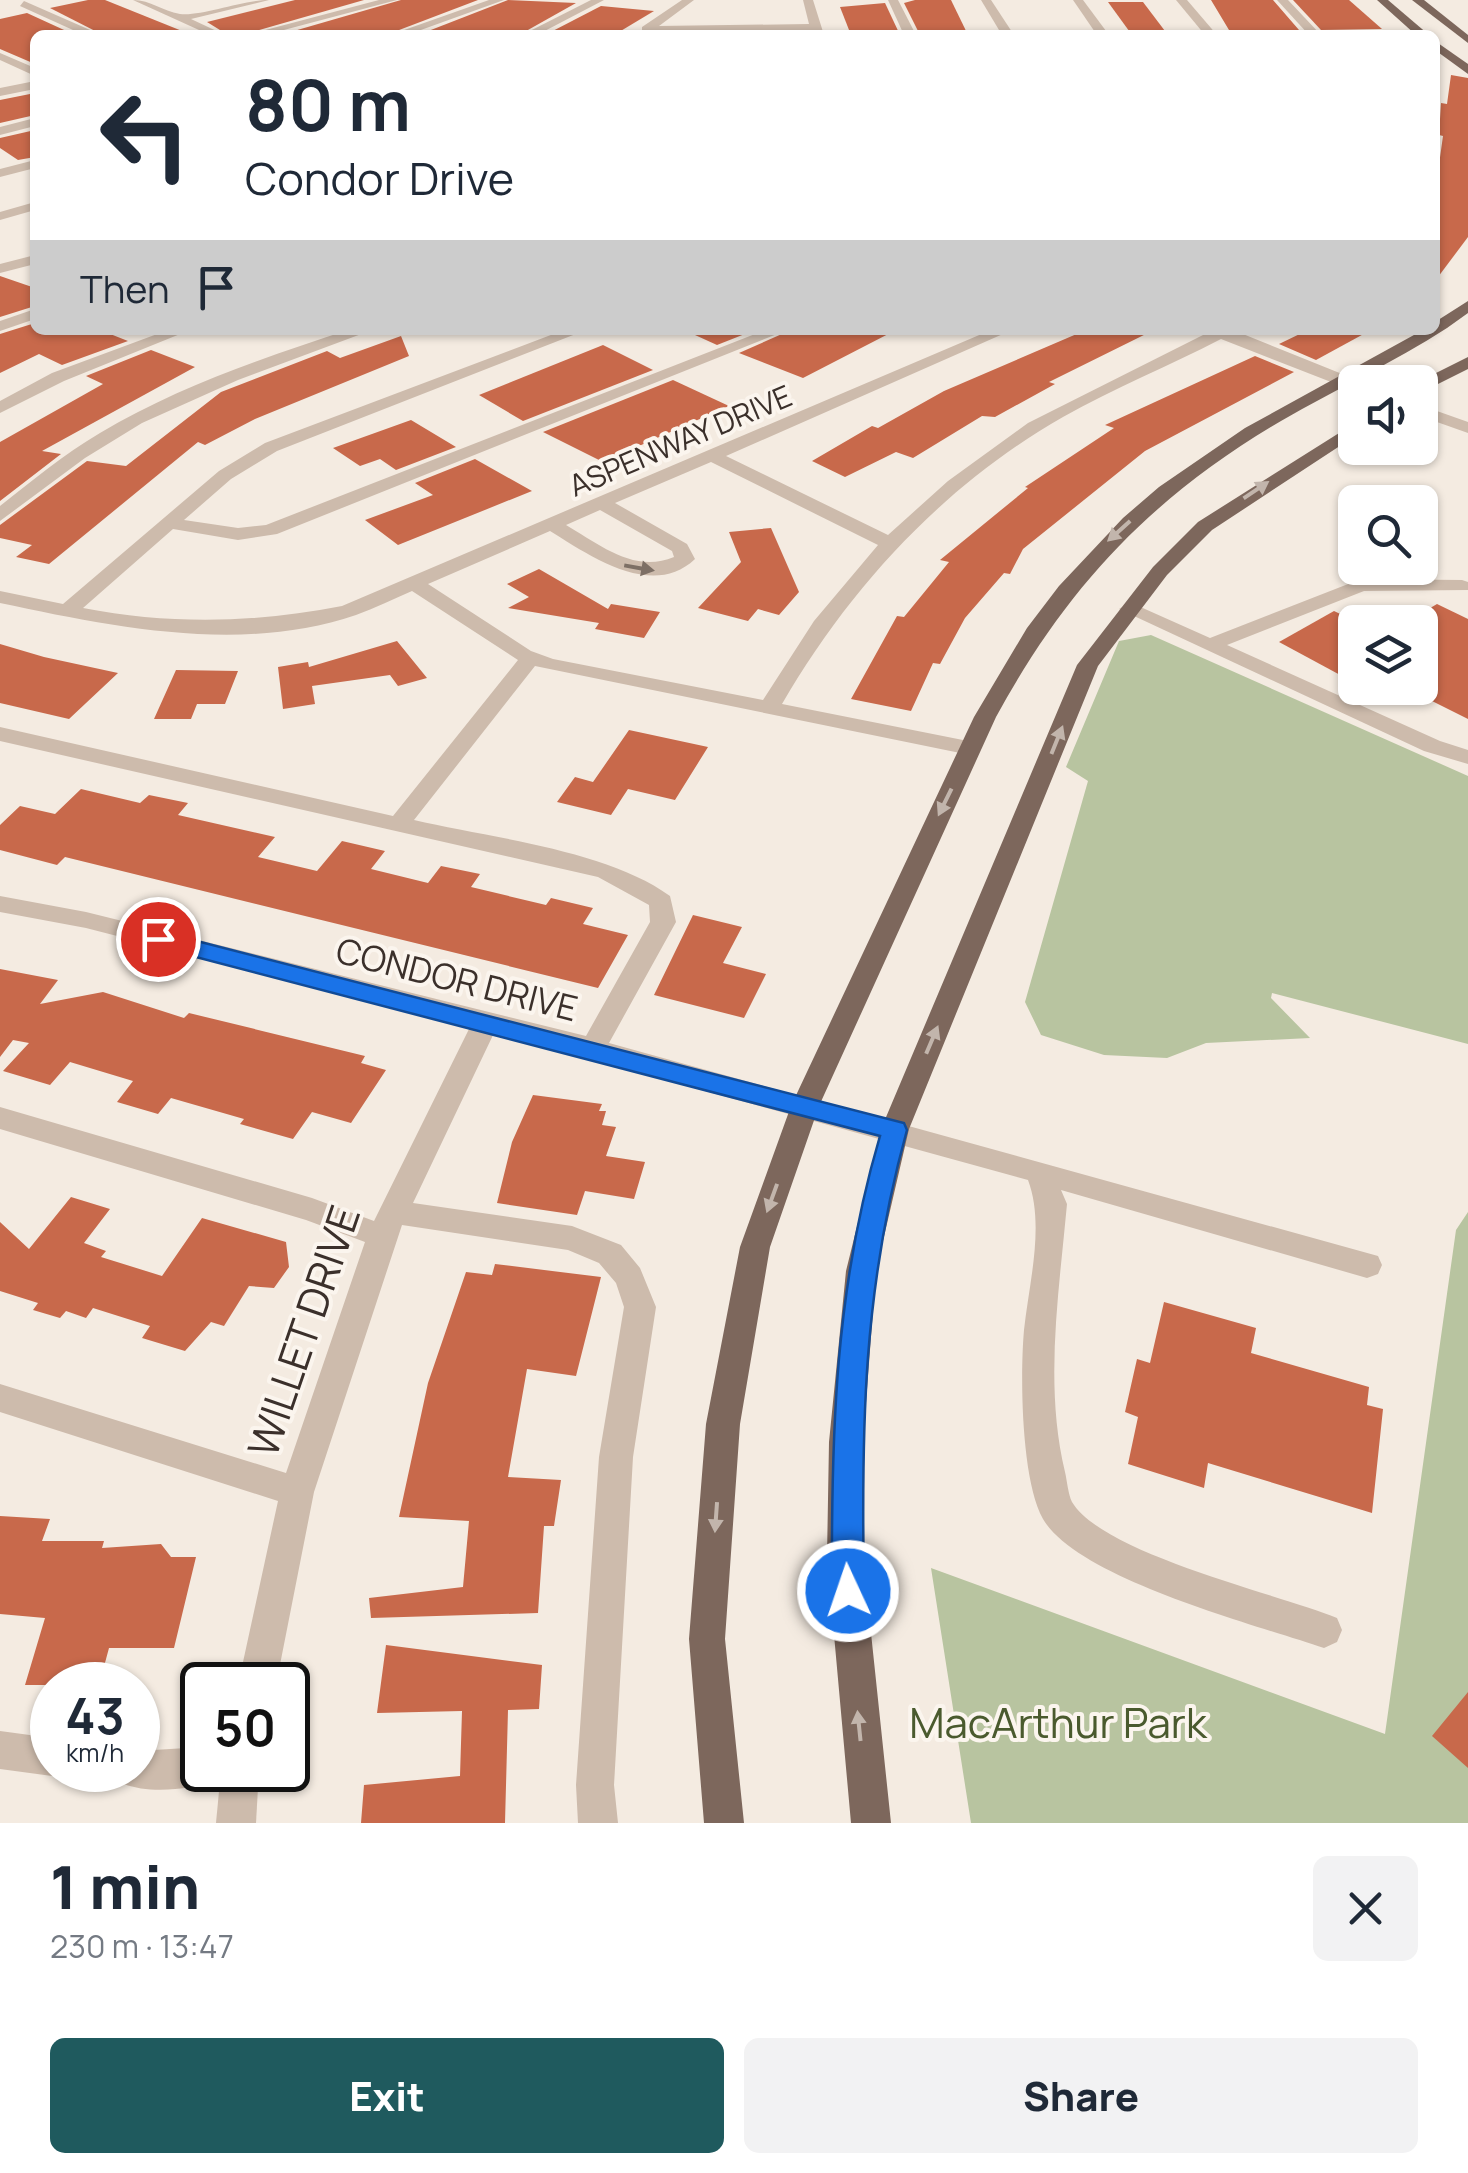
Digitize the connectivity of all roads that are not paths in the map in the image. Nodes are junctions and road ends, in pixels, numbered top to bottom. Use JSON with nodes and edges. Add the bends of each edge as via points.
{"nodes":[{"id":1,"x":38,"y":0,"type":"edge"},
{"id":2,"x":138,"y":0,"type":"edge"},
{"id":3,"x":264,"y":0,"type":"edge"},
{"id":4,"x":392,"y":0,"type":"edge"},
{"id":5,"x":499,"y":0,"type":"edge"},
{"id":6,"x":599,"y":0,"type":"edge"},
{"id":7,"x":689,"y":0,"type":"edge"},
{"id":8,"x":808,"y":0,"type":"edge"},
{"id":9,"x":893,"y":0,"type":"edge"},
{"id":10,"x":986,"y":0,"type":"edge"},
{"id":11,"x":1078,"y":0,"type":"edge"},
{"id":12,"x":1181,"y":0,"type":"edge"},
{"id":13,"x":1282,"y":0,"type":"edge"},
{"id":14,"x":1382,"y":0,"type":"edge"},
{"id":15,"x":1417,"y":0,"type":"edge"},
{"id":16,"x":180,"y":18,"type":"junction"},
{"id":17,"x":80,"y":30,"type":"edge"},
{"id":18,"x":208,"y":30,"type":"edge"},
{"id":19,"x":272,"y":30,"type":"edge"},
{"id":20,"x":411,"y":30,"type":"edge"},
{"id":21,"x":538,"y":30,"type":"edge"},
{"id":22,"x":644,"y":30,"type":"edge"},
{"id":23,"x":816,"y":30,"type":"edge"},
{"id":24,"x":908,"y":30,"type":"edge"},
{"id":25,"x":1005,"y":30,"type":"edge"},
{"id":26,"x":1099,"y":30,"type":"edge"},
{"id":27,"x":1208,"y":30,"type":"edge"},
{"id":28,"x":1310,"y":30,"type":"edge"},
{"id":29,"x":1417,"y":30,"type":"edge"},
{"id":30,"x":1468,"y":40,"type":"edge"},
{"id":31,"x":1440,"y":47,"type":"edge"},
{"id":32,"x":0,"y":56,"type":"edge"},
{"id":33,"x":1462,"y":59,"type":"edge"},
{"id":34,"x":30,"y":70,"type":"edge"},
{"id":35,"x":1468,"y":70,"type":"edge"},
{"id":36,"x":30,"y":86,"type":"edge"},
{"id":37,"x":0,"y":92,"type":"edge"},
{"id":38,"x":30,"y":123,"type":"edge"},
{"id":39,"x":0,"y":130,"type":"edge"},
{"id":40,"x":30,"y":165,"type":"edge"},
{"id":41,"x":0,"y":173,"type":"edge"},
{"id":42,"x":30,"y":207,"type":"edge"},
{"id":43,"x":0,"y":216,"type":"edge"},
{"id":44,"x":30,"y":260,"type":"edge"},
{"id":45,"x":0,"y":269,"type":"edge"},
{"id":46,"x":1468,"y":306,"type":"edge"},
{"id":47,"x":30,"y":316,"type":"edge"},
{"id":48,"x":0,"y":326,"type":"edge"},
{"id":49,"x":1440,"y":328,"type":"edge"},
{"id":50,"x":169,"y":335,"type":"edge"},
{"id":51,"x":349,"y":335,"type":"edge"},
{"id":52,"x":565,"y":335,"type":"edge"},
{"id":53,"x":766,"y":335,"type":"edge"},
{"id":54,"x":992,"y":335,"type":"edge"},
{"id":55,"x":1211,"y":335,"type":"edge"},
{"id":56,"x":1229,"y":335,"type":"edge"},
{"id":57,"x":1431,"y":335,"type":"edge"},
{"id":58,"x":1468,"y":362,"type":"edge"},
{"id":59,"x":1382,"y":365,"type":"edge"},
{"id":60,"x":1338,"y":378,"type":"edge"},
{"id":61,"x":1438,"y":378,"type":"edge"},
{"id":62,"x":1338,"y":389,"type":"edge"},
{"id":63,"x":0,"y":408,"type":"edge"},
{"id":64,"x":1438,"y":417,"type":"edge"},
{"id":65,"x":1468,"y":428,"type":"edge"},
{"id":66,"x":1338,"y":439,"type":"edge"},
{"id":67,"x":713,"y":456,"type":"junction"},
{"id":68,"x":603,"y":504,"type":"junction"},
{"id":69,"x":0,"y":515,"type":"edge"},
{"id":70,"x":169,"y":523,"type":"junction"},
{"id":71,"x":553,"y":525,"type":"junction"},
{"id":72,"x":891,"y":544,"type":"junction"},
{"id":73,"x":415,"y":584,"type":"junction"},
{"id":74,"x":1462,"y":586,"type":"dead end"},
{"id":75,"x":0,"y":596,"type":"edge"},
{"id":76,"x":1129,"y":609,"type":"junction"},
{"id":77,"x":66,"y":610,"type":"junction"},
{"id":78,"x":1212,"y":644,"type":"junction"},
{"id":79,"x":531,"y":657,"type":"junction"},
{"id":80,"x":769,"y":708,"type":"junction"},
{"id":81,"x":0,"y":734,"type":"edge"},
{"id":82,"x":970,"y":748,"type":"junction"},
{"id":83,"x":1468,"y":758,"type":"edge"},
{"id":84,"x":398,"y":824,"type":"junction"},
{"id":85,"x":0,"y":904,"type":"edge"},
{"id":86,"x":485,"y":1024,"type":"junction"},
{"id":87,"x":593,"y":1048,"type":"junction"},
{"id":88,"x":805,"y":1106,"type":"junction"},
{"id":89,"x":0,"y":1118,"type":"edge"},
{"id":90,"x":894,"y":1130,"type":"junction"},
{"id":91,"x":1040,"y":1172,"type":"junction"},
{"id":92,"x":388,"y":1224,"type":"junction"},
{"id":93,"x":1367,"y":1265,"type":"dead end"},
{"id":94,"x":0,"y":1398,"type":"edge"},
{"id":95,"x":296,"y":1492,"type":"junction"},
{"id":96,"x":1324,"y":1630,"type":"dead end"},
{"id":97,"x":262,"y":1662,"type":"edge"},
{"id":98,"x":0,"y":1750,"type":"edge"},
{"id":99,"x":30,"y":1754,"type":"edge"},
{"id":100,"x":238,"y":1792,"type":"edge"},
{"id":101,"x":236,"y":1823,"type":"edge"},
{"id":102,"x":598,"y":1823,"type":"edge"},
{"id":103,"x":724,"y":1823,"type":"edge"},
{"id":104,"x":871,"y":1823,"type":"edge"}],
"edges":[{"from":1,"to":17,"type":"street","via":[[18,5]]},
{"from":2,"to":16,"type":"street"},
{"from":3,"to":16,"type":"street"},
{"from":4,"to":19,"type":"street"},
{"from":5,"to":20,"type":"street"},
{"from":6,"to":21,"type":"street"},
{"from":7,"to":22,"type":"street"},
{"from":8,"to":23,"type":"street"},
{"from":9,"to":24,"type":"street"},
{"from":10,"to":25,"type":"street"},
{"from":11,"to":26,"type":"street"},
{"from":12,"to":27,"type":"street"},
{"from":13,"to":28,"type":"street"},
{"from":14,"to":29,"type":"main road"},
{"from":15,"to":30,"type":"main road"},
{"from":16,"to":18,"type":"street"},
{"from":31,"to":33,"type":"main road"},
{"from":32,"to":34,"type":"street"},
{"from":33,"to":35,"type":"main road"},
{"from":36,"to":37,"type":"street"},
{"from":38,"to":39,"type":"street"},
{"from":40,"to":41,"type":"street"},
{"from":42,"to":43,"type":"street"},
{"from":44,"to":45,"type":"street"},
{"from":46,"to":49,"type":"main road"},
{"from":47,"to":48,"type":"street"},
{"from":50,"to":63,"type":"street","via":[[58,377]]},
{"from":51,"to":69,"type":"street","via":[[145,415]]},
{"from":52,"to":70,"type":"street","via":[[270,447]]},
{"from":53,"to":70,"type":"street","via":[[270,530],[238,534]]},
{"from":54,"to":67,"type":"street","name":"ASPENWAY DRIVE"},
{"from":55,"to":72,"type":"street","via":[[1033,427],[948,488]]},
{"from":56,"to":60,"type":"street"},
{"from":57,"to":59,"type":"main road"},
{"from":58,"to":61,"type":"main road"},
{"from":62,"to":82,"type":"main road","one_way":true,"via":[[1252,431],[1119,529],[1062,592],[1011,668]]},
{"from":64,"to":65,"type":"street"},
{"from":76,"to":66,"type":"main road","one_way":true,"via":[[1205,526]]},
{"from":67,"to":68,"type":"street","name":"ASPENWAY DRIVE"},
{"from":67,"to":72,"type":"street"},
{"from":68,"to":71,"type":"street","name":"ASPENWAY DRIVE"},
{"from":71,"to":68,"type":"street","one_way":true,"via":[[632,570],[666,571],[685,559],[680,548]]},
{"from":70,"to":77,"type":"street"},
{"from":71,"to":73,"type":"street","name":"ASPENWAY DRIVE"},
{"from":72,"to":80,"type":"street","via":[[817,628]]},
{"from":73,"to":77,"type":"street","name":"ASPENWAY DRIVE","via":[[306,621],[212,631],[147,627]]},
{"from":73,"to":79,"type":"street"},
{"from":74,"to":78,"type":"street","via":[[1361,585]]},
{"from":75,"to":77,"type":"street","name":"ASPENWAY DRIVE"},
{"from":76,"to":78,"type":"street"},
{"from":90,"to":76,"type":"main road","one_way":true,"via":[[1088,665]]},
{"from":78,"to":83,"type":"street"},
{"from":79,"to":80,"type":"street"},
{"from":79,"to":84,"type":"street"},
{"from":80,"to":82,"type":"street"},
{"from":81,"to":84,"type":"street"},
{"from":82,"to":88,"type":"main road","one_way":true},
{"from":84,"to":87,"type":"street","via":[[604,872],[661,902],[663,922]]},
{"from":85,"to":86,"type":"street","name":"CONDOR DRIVE","via":[[86,920]]},
{"from":86,"to":87,"type":"street","name":"CONDOR DRIVE"},
{"from":86,"to":92,"type":"street","name":"WILLET DRIVE"},
{"from":87,"to":88,"type":"street","name":"CONDOR DRIVE"},
{"from":88,"to":90,"type":"street","name":"CONDOR DRIVE"},
{"from":88,"to":103,"type":"main road","one_way":true,"via":[[755,1247],[723,1424],[706,1638]]},
{"from":89,"to":92,"type":"street"},
{"from":90,"to":91,"type":"street","name":"CONDOR DRIVE"},
{"from":104,"to":90,"type":"main road","one_way":true,"via":[[846,1557],[846,1442],[860,1271]]},
{"from":91,"to":93,"type":"street","name":"CONDOR DRIVE"},
{"from":91,"to":96,"type":"street","via":[[1052,1204],[1038,1350],[1042,1447],[1057,1511],[1102,1549],[1188,1586]]},
{"from":92,"to":95,"type":"street","name":"WILLET DRIVE"},
{"from":92,"to":102,"type":"street","via":[[572,1238],[610,1254],[630,1277],[640,1306],[616,1458]]},
{"from":94,"to":95,"type":"street"},
{"from":95,"to":97,"type":"street","name":"WILLET DRIVE"},
{"from":98,"to":99,"type":"street"},
{"from":100,"to":101,"type":"street"}]}
